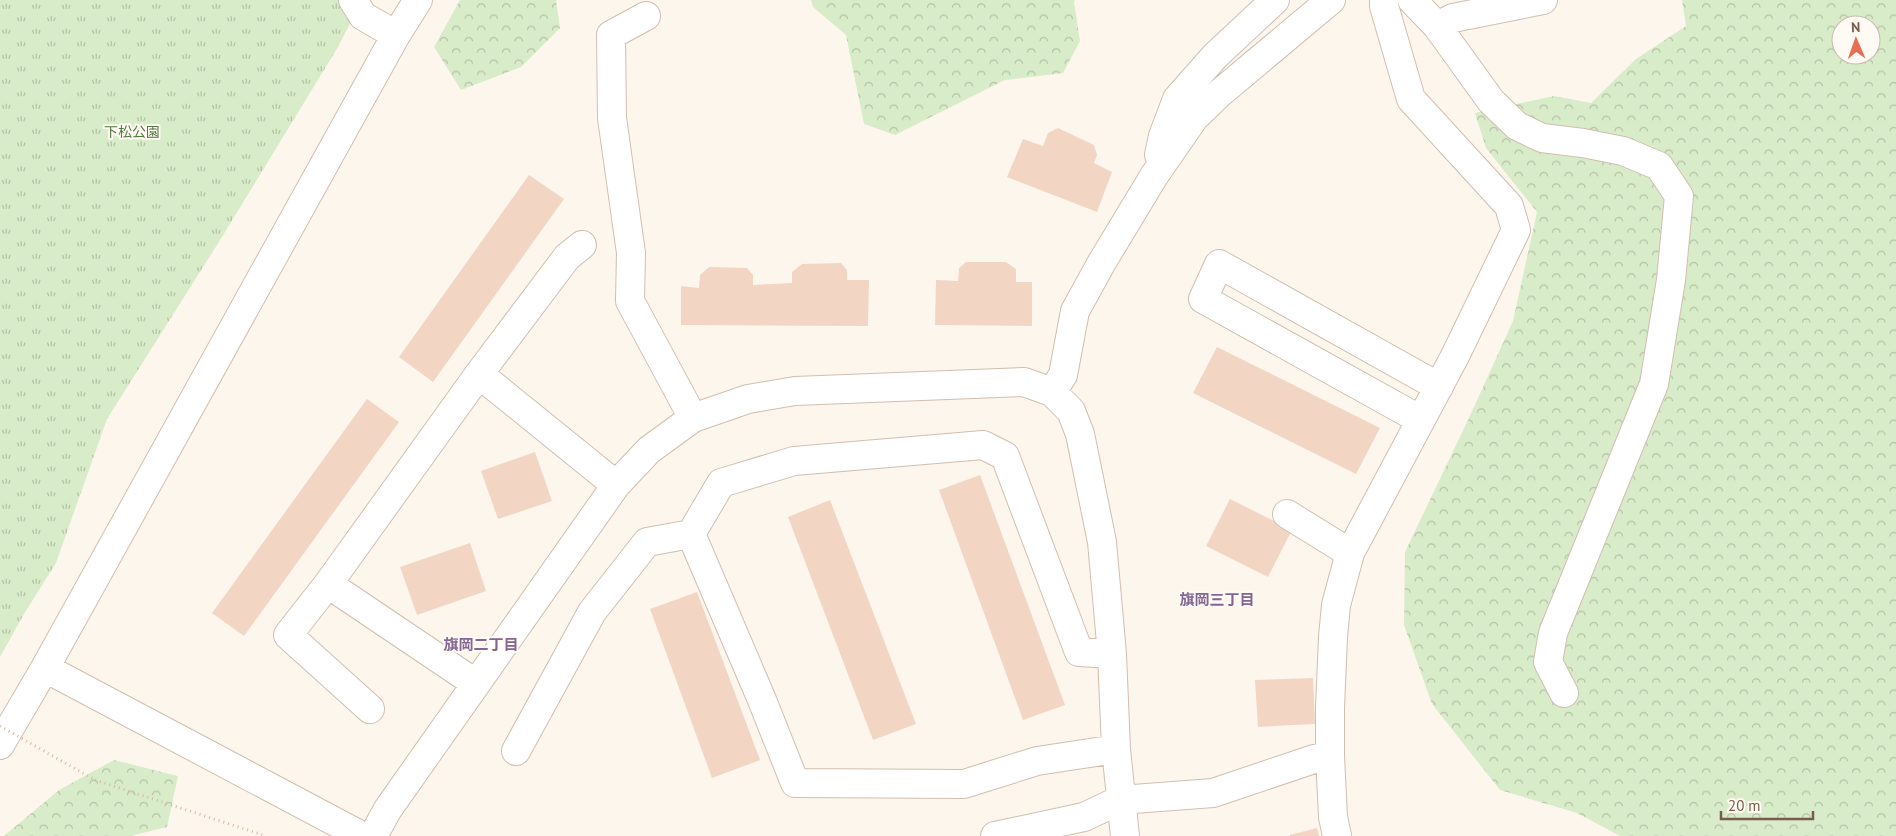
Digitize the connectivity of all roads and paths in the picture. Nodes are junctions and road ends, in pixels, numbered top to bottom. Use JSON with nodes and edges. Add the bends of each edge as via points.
{"nodes":[{"id":1,"x":353,"y":0,"type":"edge"},
{"id":2,"x":418,"y":0,"type":"edge"},
{"id":3,"x":1275,"y":0,"type":"edge"},
{"id":4,"x":1331,"y":0,"type":"edge"},
{"id":5,"x":1384,"y":0,"type":"edge"},
{"id":6,"x":1412,"y":0,"type":"edge"},
{"id":7,"x":1543,"y":0,"type":"edge"},
{"id":8,"x":646,"y":16,"type":"dead end"},
{"id":9,"x":1437,"y":26,"type":"junction"},
{"id":10,"x":396,"y":34,"type":"junction"},
{"id":11,"x":1154,"y":176,"type":"junction"},
{"id":12,"x":582,"y":245,"type":"dead end"},
{"id":13,"x":479,"y":374,"type":"junction"},
{"id":14,"x":1439,"y":387,"type":"junction"},
{"id":15,"x":1052,"y":392,"type":"junction"},
{"id":16,"x":694,"y":418,"type":"junction"},
{"id":17,"x":1421,"y":420,"type":"junction"},
{"id":18,"x":616,"y":485,"type":"junction"},
{"id":19,"x":1287,"y":514,"type":"dead end"},
{"id":20,"x":691,"y":534,"type":"junction"},
{"id":21,"x":1350,"y":553,"type":"junction"},
{"id":22,"x":328,"y":584,"type":"junction"},
{"id":23,"x":1112,"y":654,"type":"junction"},
{"id":24,"x":46,"y":668,"type":"junction"},
{"id":25,"x":475,"y":683,"type":"junction"},
{"id":26,"x":1564,"y":693,"type":"dead end"},
{"id":27,"x":370,"y":709,"type":"dead end"},
{"id":28,"x":0,"y":726,"type":"edge"},
{"id":29,"x":0,"y":746,"type":"edge"},
{"id":30,"x":1116,"y":749,"type":"junction"},
{"id":31,"x":516,"y":751,"type":"dead end"},
{"id":32,"x":1330,"y":756,"type":"junction"},
{"id":33,"x":1120,"y":800,"type":"junction"},
{"id":34,"x":266,"y":836,"type":"edge"},
{"id":35,"x":362,"y":836,"type":"edge"},
{"id":36,"x":373,"y":836,"type":"edge"},
{"id":37,"x":995,"y":836,"type":"edge"},
{"id":38,"x":1125,"y":836,"type":"edge"},
{"id":39,"x":1337,"y":836,"type":"edge"}],
"edges":[{"from":1,"to":10,"type":"street","via":[[363,16]]},
{"from":2,"to":10,"type":"street"},
{"from":3,"to":11,"type":"street","via":[[1214,56],[1177,99],[1163,136]]},
{"from":4,"to":11,"type":"street","via":[[1194,118]]},
{"from":5,"to":14,"type":"street","via":[[1411,99],[1509,206],[1516,230]]},
{"from":6,"to":9,"type":"street"},
{"from":7,"to":9,"type":"street","via":[[1453,18]]},
{"from":8,"to":16,"type":"street","via":[[611,35],[612,118],[631,253],[630,301]]},
{"from":9,"to":26,"type":"street","via":[[1491,101],[1517,126],[1542,138],[1622,151],[1659,166],[1679,196],[1671,280],[1654,384],[1553,633],[1548,662]]},
{"from":10,"to":24,"type":"street"},
{"from":11,"to":15,"type":"street","via":[[1075,312],[1063,374]]},
{"from":12,"to":13,"type":"street","via":[[566,257]]},
{"from":13,"to":18,"type":"street"},
{"from":13,"to":22,"type":"street"},
{"from":14,"to":17,"type":"street"},
{"from":14,"to":17,"type":"street","via":[[1219,264],[1203,299]]},
{"from":15,"to":16,"type":"street","via":[[1024,382],[795,391],[748,399]]},
{"from":15,"to":23,"type":"street","via":[[1071,411],[1080,434],[1102,542]]},
{"from":16,"to":18,"type":"street","via":[[649,450]]},
{"from":17,"to":21,"type":"street"},
{"from":18,"to":25,"type":"street"},
{"from":19,"to":21,"type":"street"},
{"from":20,"to":23,"type":"street","via":[[721,483],[794,461],[983,445],[1006,456],[1078,652]]},
{"from":20,"to":30,"type":"street","via":[[795,783],[964,784],[1038,761]]},
{"from":20,"to":31,"type":"street","via":[[647,542],[592,612]]},
{"from":21,"to":32,"type":"street","via":[[1334,621]]},
{"from":22,"to":25,"type":"street"},
{"from":22,"to":27,"type":"street","via":[[288,634]]},
{"from":23,"to":30,"type":"street"},
{"from":24,"to":29,"type":"street"},
{"from":24,"to":35,"type":"street"},
{"from":25,"to":36,"type":"street"},
{"from":28,"to":34,"type":"path","bridge":true,"via":[[95,780]]},
{"from":30,"to":33,"type":"street"},
{"from":32,"to":33,"type":"street","via":[[1213,793]]},
{"from":32,"to":39,"type":"street"},
{"from":33,"to":37,"type":"street","via":[[1084,817]]},
{"from":33,"to":38,"type":"street"}]}
